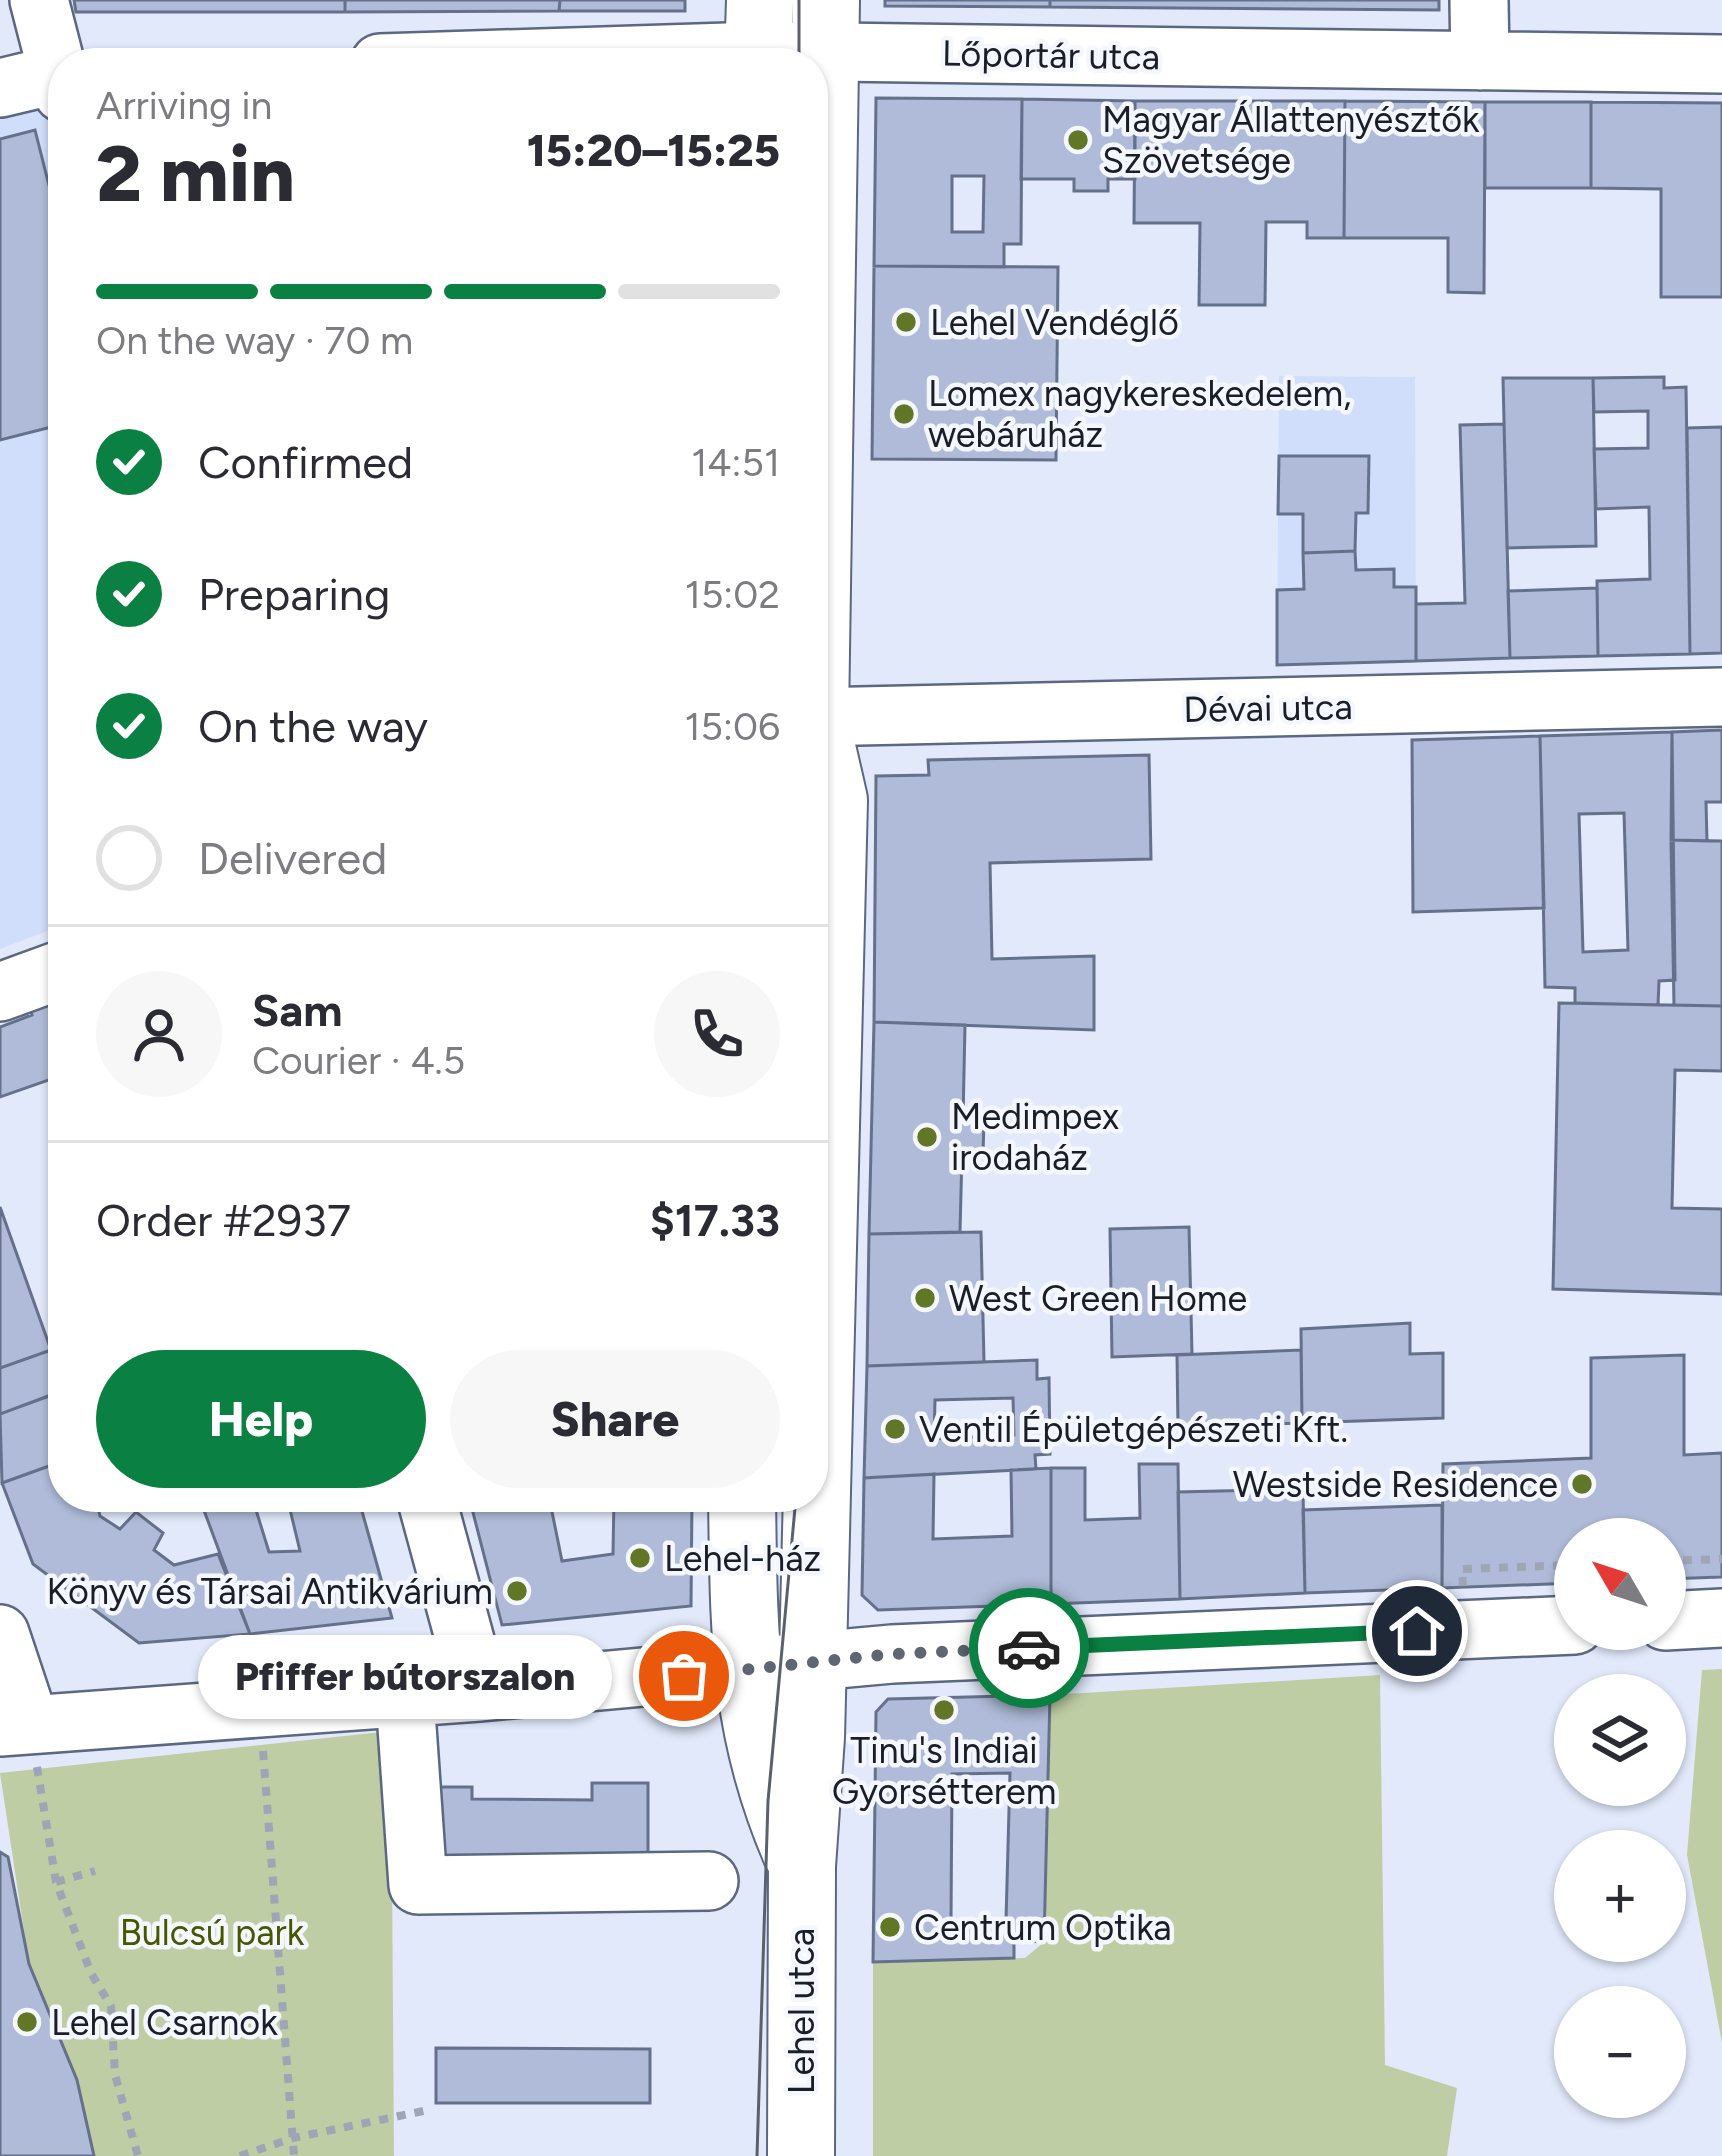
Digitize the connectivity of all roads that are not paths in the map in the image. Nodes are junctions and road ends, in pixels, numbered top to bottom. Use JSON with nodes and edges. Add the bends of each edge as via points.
{"nodes":[{"id":1,"x":39,"y":0,"type":"edge"},
{"id":2,"x":1479,"y":0,"type":"edge"},
{"id":3,"x":825,"y":26,"type":"edge"},
{"id":4,"x":759,"y":38,"type":"edge"},
{"id":5,"x":52,"y":48,"type":"edge"},
{"id":6,"x":607,"y":48,"type":"edge"},
{"id":7,"x":1480,"y":61,"type":"junction"},
{"id":8,"x":1722,"y":64,"type":"edge"},
{"id":9,"x":48,"y":82,"type":"edge"},
{"id":10,"x":0,"y":88,"type":"edge"},
{"id":11,"x":1722,"y":697,"type":"edge"},
{"id":12,"x":828,"y":717,"type":"edge"},
{"id":13,"x":828,"y":786,"type":"edge"},
{"id":14,"x":48,"y":975,"type":"edge"},
{"id":15,"x":0,"y":992,"type":"edge"},
{"id":16,"x":828,"y":1047,"type":"edge"},
{"id":17,"x":441,"y":1512,"type":"edge"},
{"id":18,"x":742,"y":1512,"type":"edge"},
{"id":19,"x":816,"y":1512,"type":"edge"},
{"id":20,"x":1554,"y":1612,"type":"edge"},
{"id":21,"x":1722,"y":1618,"type":"edge"},
{"id":22,"x":1686,"y":1620,"type":"edge"},
{"id":23,"x":0,"y":1634,"type":"edge"},
{"id":24,"x":812,"y":1664,"type":"junction"},
{"id":25,"x":746,"y":1670,"type":"junction"},
{"id":26,"x":479,"y":1692,"type":"junction"},
{"id":27,"x":405,"y":1698,"type":"junction"},
{"id":28,"x":15,"y":1725,"type":"edge"},
{"id":29,"x":802,"y":1866,"type":"junction"},
{"id":30,"x":709,"y":1881,"type":"dead end"},
{"id":31,"x":801,"y":2156,"type":"edge"}],
"edges":[{"from":1,"to":5,"type":"street"},
{"from":2,"to":7,"type":"street"},
{"from":3,"to":4,"type":"street","name":"Lőportár utca"},
{"from":3,"to":7,"type":"street","name":"Lőportár utca"},
{"from":4,"to":6,"type":"street","name":"Lőportár utca"},
{"from":7,"to":8,"type":"street","name":"Lőportár utca"},
{"from":9,"to":10,"type":"street"},
{"from":11,"to":12,"type":"street","name":"Dévai utca"},
{"from":13,"to":16,"type":"main road","name":"Lehel utca"},
{"from":14,"to":15,"type":"street"},
{"from":17,"to":26,"type":"street"},
{"from":18,"to":25,"type":"main road","name":"Lehel utca"},
{"from":19,"to":24,"type":"main road","name":"Lehel utca"},
{"from":20,"to":24,"type":"street"},
{"from":21,"to":22,"type":"street"},
{"from":23,"to":28,"type":"street"},
{"from":24,"to":25,"type":"street"},
{"from":24,"to":29,"type":"main road","name":"Lehel utca"},
{"from":25,"to":26,"type":"street"},
{"from":25,"to":29,"type":"main road","name":"Lehel utca","via":[[758,1751]]},
{"from":26,"to":27,"type":"street"},
{"from":27,"to":28,"type":"street"},
{"from":27,"to":30,"type":"street","via":[[418,1885]]},
{"from":29,"to":31,"type":"main road","name":"Lehel utca"}]}
